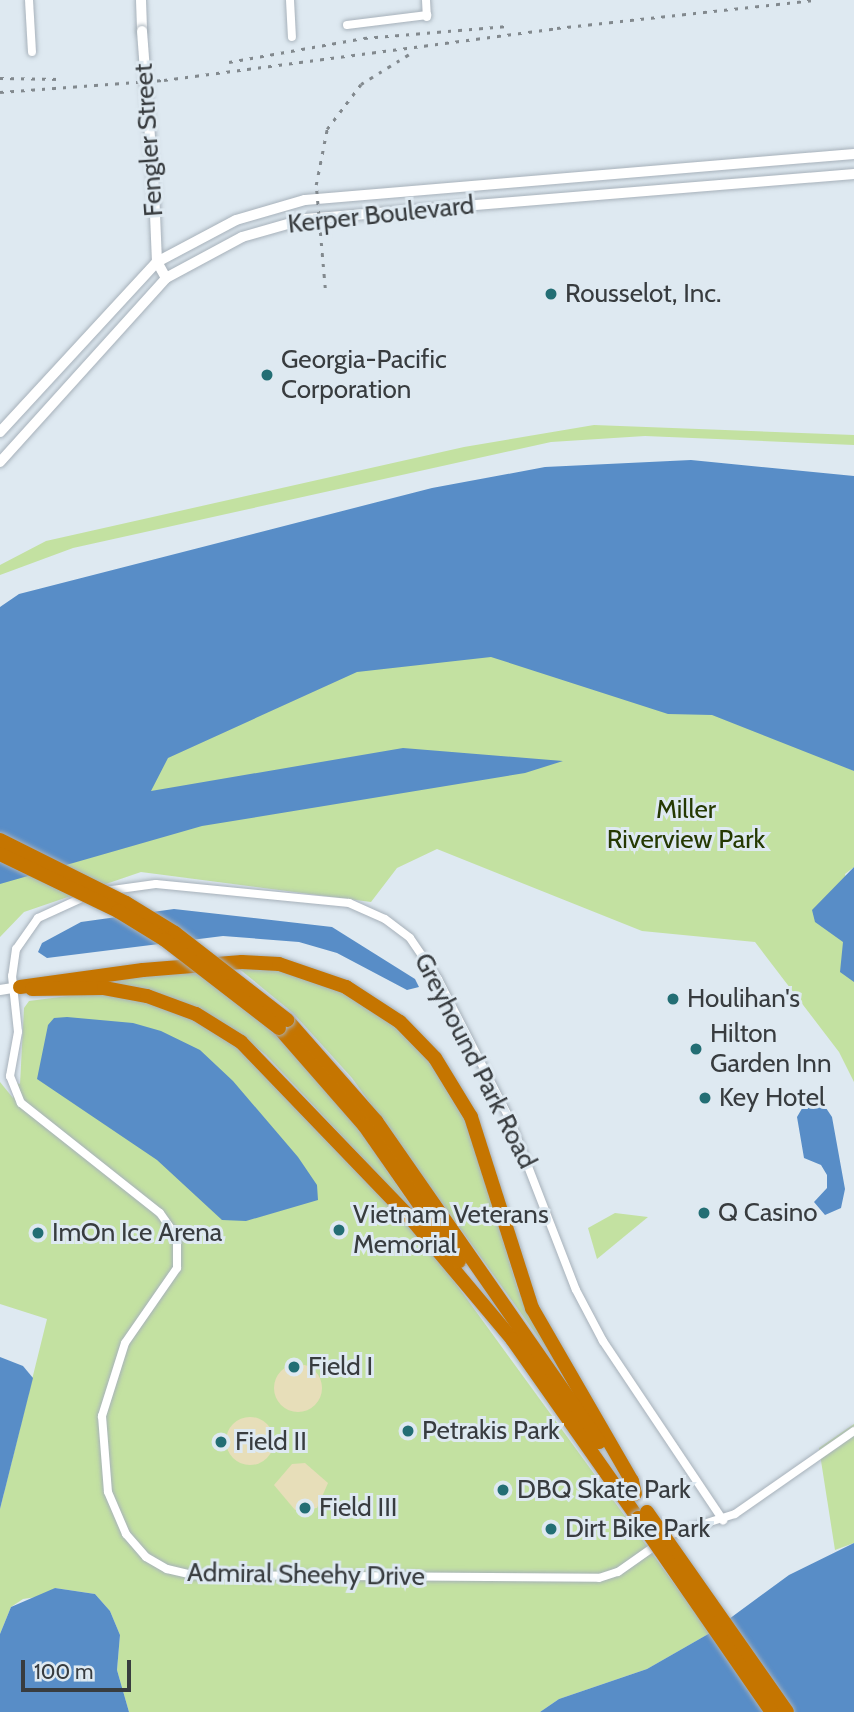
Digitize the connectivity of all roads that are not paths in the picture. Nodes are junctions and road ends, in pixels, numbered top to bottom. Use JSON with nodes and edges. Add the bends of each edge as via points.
{"nodes":[{"id":1,"x":29,"y":0,"type":"edge"},
{"id":2,"x":141,"y":0,"type":"edge"},
{"id":3,"x":290,"y":0,"type":"edge"},
{"id":4,"x":426,"y":0,"type":"edge"},
{"id":5,"x":347,"y":25,"type":"dead end"},
{"id":6,"x":292,"y":37,"type":"dead end"},
{"id":7,"x":32,"y":52,"type":"dead end"},
{"id":8,"x":854,"y":154,"type":"edge"},
{"id":9,"x":854,"y":174,"type":"edge"},
{"id":10,"x":157,"y":262,"type":"junction"},
{"id":11,"x":166,"y":278,"type":"junction"},
{"id":12,"x":0,"y":432,"type":"edge"},
{"id":13,"x":0,"y":462,"type":"edge"},
{"id":14,"x":0,"y":840,"type":"edge"},
{"id":15,"x":0,"y":855,"type":"edge"},
{"id":16,"x":17,"y":988,"type":"junction"},
{"id":17,"x":0,"y":990,"type":"edge"},
{"id":18,"x":283,"y":1024,"type":"junction"},
{"id":19,"x":517,"y":1345,"type":"junction"},
{"id":20,"x":854,"y":1431,"type":"edge"},
{"id":21,"x":635,"y":1494,"type":"junction"},
{"id":22,"x":643,"y":1515,"type":"junction"},
{"id":23,"x":723,"y":1520,"type":"junction"},
{"id":24,"x":772,"y":1712,"type":"edge"},
{"id":25,"x":786,"y":1712,"type":"edge"}],
"edges":[{"from":1,"to":7,"type":"street"},
{"from":2,"to":10,"type":"main road","name":"Fengler Street","bridge":true},
{"from":3,"to":6,"type":"street"},
{"from":4,"to":5,"type":"street","via":[[427,17]]},
{"from":8,"to":10,"type":"street","name":"Kerper Boulevard","via":[[304,200],[236,220]]},
{"from":9,"to":11,"type":"street","name":"Kerper Boulevard","via":[[304,219],[235,240]]},
{"from":10,"to":11,"type":"main road","name":"Fengler Street"},
{"from":10,"to":12,"type":"main road","name":"Kerper Boulevard"},
{"from":11,"to":13,"type":"main road","name":"Kerper Boulevard"},
{"from":14,"to":18,"type":"highway","bridge":true,"via":[[127,903],[175,933]]},
{"from":15,"to":18,"type":"highway","bridge":true,"via":[[118,911]]},
{"from":16,"to":17,"type":"main road"},
{"from":16,"to":19,"type":"highway","via":[[104,988],[147,996],[196,1014],[241,1042],[421,1230]]},
{"from":16,"to":21,"type":"highway","via":[[143,970],[242,962],[279,964],[346,987],[400,1022],[435,1058],[471,1116],[532,1308],[632,1481]]},
{"from":16,"to":23,"type":"street","name":"Greyhound Park Road","via":[[16,949],[38,918],[76,899],[134,884],[349,903],[398,927],[429,962],[510,1120],[576,1290],[603,1341]]},
{"from":16,"to":23,"type":"street","name":"Admiral Sheehy Drive","via":[[18,1032],[10,1076],[16,1095],[160,1213],[178,1242],[177,1268],[125,1343],[102,1416],[108,1492],[126,1534],[146,1557],[167,1569],[194,1575],[582,1580],[618,1572],[679,1530]]},
{"from":18,"to":19,"type":"highway","via":[[364,1125]]},
{"from":18,"to":21,"type":"highway","via":[[383,1131]]},
{"from":19,"to":22,"type":"highway"},
{"from":20,"to":23,"type":"street","name":"Admiral Sheehy Drive"},
{"from":21,"to":22,"type":"highway"},
{"from":22,"to":24,"type":"highway","bridge":true},
{"from":22,"to":25,"type":"highway","bridge":true}]}
